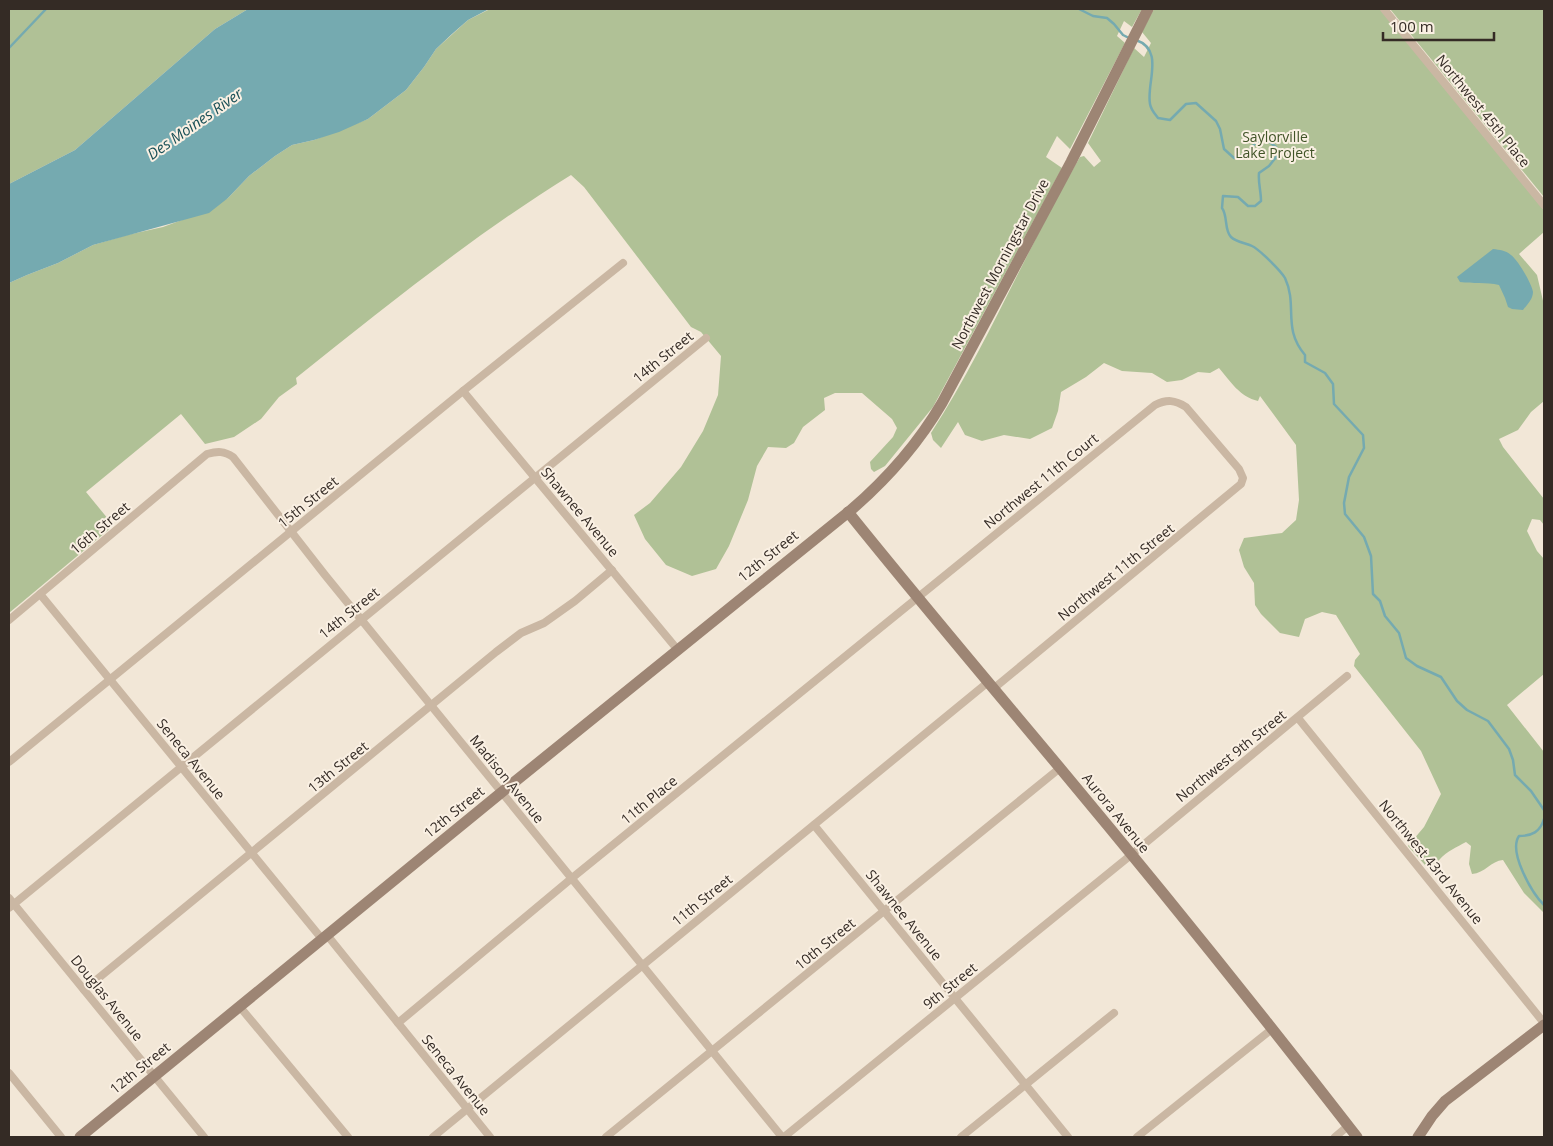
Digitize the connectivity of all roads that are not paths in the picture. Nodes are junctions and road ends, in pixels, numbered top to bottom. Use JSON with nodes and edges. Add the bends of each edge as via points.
{"nodes":[{"id":1,"x":1148,"y":9,"type":"edge"},
{"id":2,"x":1384,"y":9,"type":"edge"},
{"id":3,"x":1544,"y":205,"type":"edge"},
{"id":4,"x":623,"y":263,"type":"dead end"},
{"id":5,"x":706,"y":338,"type":"dead end"},
{"id":6,"x":464,"y":391,"type":"junction"},
{"id":7,"x":1186,"y":407,"type":"joint"},
{"id":8,"x":207,"y":454,"type":"joint"},
{"id":9,"x":535,"y":478,"type":"junction"},
{"id":10,"x":848,"y":512,"type":"junction"},
{"id":11,"x":291,"y":532,"type":"junction"},
{"id":12,"x":612,"y":570,"type":"junction"},
{"id":13,"x":40,"y":594,"type":"junction"},
{"id":14,"x":918,"y":598,"type":"junction"},
{"id":15,"x":361,"y":619,"type":"junction"},
{"id":16,"x":9,"y":620,"type":"edge"},
{"id":17,"x":678,"y":649,"type":"junction"},
{"id":18,"x":1347,"y":676,"type":"dead end"},
{"id":19,"x":110,"y":680,"type":"junction"},
{"id":20,"x":990,"y":686,"type":"junction"},
{"id":21,"x":432,"y":706,"type":"junction"},
{"id":22,"x":1298,"y":718,"type":"junction"},
{"id":23,"x":9,"y":762,"type":"edge"},
{"id":24,"x":182,"y":767,"type":"junction"},
{"id":25,"x":1060,"y":768,"type":"junction"},
{"id":26,"x":502,"y":792,"type":"junction"},
{"id":27,"x":814,"y":824,"type":"junction"},
{"id":28,"x":252,"y":854,"type":"junction"},
{"id":29,"x":1131,"y":855,"type":"junction"},
{"id":30,"x":572,"y":878,"type":"junction"},
{"id":31,"x":10,"y":903,"type":"edge"},
{"id":32,"x":885,"y":911,"type":"junction"},
{"id":33,"x":325,"y":937,"type":"junction"},
{"id":34,"x":643,"y":965,"type":"junction"},
{"id":35,"x":84,"y":990,"type":"junction"},
{"id":36,"x":955,"y":998,"type":"junction"},
{"id":37,"x":240,"y":1006,"type":"junction"},
{"id":38,"x":1114,"y":1013,"type":"dead end"},
{"id":39,"x":398,"y":1023,"type":"junction"},
{"id":40,"x":1544,"y":1024,"type":"edge"},
{"id":41,"x":1272,"y":1029,"type":"junction"},
{"id":42,"x":712,"y":1050,"type":"junction"},
{"id":43,"x":9,"y":1073,"type":"edge"},
{"id":44,"x":155,"y":1076,"type":"junction"},
{"id":45,"x":1025,"y":1085,"type":"junction"},
{"id":46,"x":467,"y":1109,"type":"junction"},
{"id":47,"x":1348,"y":1126,"type":"junction"},
{"id":48,"x":61,"y":1137,"type":"edge"},
{"id":49,"x":80,"y":1137,"type":"edge"},
{"id":50,"x":204,"y":1137,"type":"edge"},
{"id":51,"x":348,"y":1137,"type":"edge"},
{"id":52,"x":433,"y":1137,"type":"edge"},
{"id":53,"x":490,"y":1137,"type":"edge"},
{"id":54,"x":606,"y":1137,"type":"edge"},
{"id":55,"x":783,"y":1137,"type":"edge"},
{"id":56,"x":961,"y":1137,"type":"edge"},
{"id":57,"x":1068,"y":1137,"type":"edge"},
{"id":58,"x":1137,"y":1137,"type":"edge"},
{"id":59,"x":1335,"y":1137,"type":"edge"},
{"id":60,"x":1357,"y":1137,"type":"edge"},
{"id":61,"x":1418,"y":1137,"type":"edge"}],
"edges":[{"from":1,"to":10,"type":"main road","name":"Northwest Morningstar Drive","via":[[1070,164],[930,424],[903,458]]},
{"from":2,"to":3,"type":"street","name":"Northwest 45th Place"},
{"from":4,"to":6,"type":"street","name":"15th Street"},
{"from":5,"to":9,"type":"street","name":"14th Street"},
{"from":6,"to":9,"type":"street","name":"Shawnee Avenue"},
{"from":6,"to":11,"type":"street","name":"15th Street"},
{"from":7,"to":14,"type":"street","name":"Northwest 11th Court","via":[[1171,400],[1155,406]]},
{"from":7,"to":20,"type":"street","name":"Northwest 11th Street","via":[[1239,469],[1243,478],[1238,488]]},
{"from":8,"to":11,"type":"street","name":"Madison Avenue","via":[[221,451],[234,457]]},
{"from":8,"to":13,"type":"street","name":"16th Street"},
{"from":9,"to":12,"type":"street","name":"Shawnee Avenue"},
{"from":9,"to":15,"type":"street","name":"14th Street"},
{"from":10,"to":14,"type":"main road","name":"Aurora Avenue"},
{"from":10,"to":17,"type":"main road","name":"12th Street"},
{"from":11,"to":15,"type":"street","name":"Madison Avenue"},
{"from":11,"to":19,"type":"street","name":"15th Street"},
{"from":12,"to":17,"type":"street","name":"Shawnee Avenue"},
{"from":12,"to":21,"type":"street","name":"13th Street","via":[[544,623],[521,633]]},
{"from":13,"to":16,"type":"street","name":"16th Street"},
{"from":13,"to":19,"type":"street","name":"Seneca Avenue"},
{"from":14,"to":20,"type":"main road","name":"Aurora Avenue"},
{"from":14,"to":30,"type":"street","name":"11th Place"},
{"from":15,"to":21,"type":"street","name":"Madison Avenue"},
{"from":15,"to":24,"type":"street","name":"14th Street"},
{"from":17,"to":26,"type":"main road","name":"12th Street"},
{"from":18,"to":22,"type":"street","name":"Northwest 9th Street"},
{"from":19,"to":23,"type":"street","name":"15th Street"},
{"from":19,"to":24,"type":"street","name":"Seneca Avenue"},
{"from":20,"to":25,"type":"main road","name":"Aurora Avenue"},
{"from":20,"to":27,"type":"street","name":"11th Street"},
{"from":21,"to":26,"type":"street","name":"Madison Avenue"},
{"from":21,"to":28,"type":"street","name":"13th Street"},
{"from":22,"to":29,"type":"street","name":"Northwest 9th Street"},
{"from":22,"to":40,"type":"street","name":"Northwest 43rd Avenue"},
{"from":24,"to":28,"type":"street","name":"Seneca Avenue"},
{"from":24,"to":31,"type":"street","name":"14th Street"},
{"from":25,"to":29,"type":"main road","name":"Aurora Avenue"},
{"from":25,"to":32,"type":"street","name":"10th Street"},
{"from":26,"to":30,"type":"street","name":"Madison Avenue"},
{"from":26,"to":33,"type":"main road","name":"12th Street"},
{"from":27,"to":32,"type":"street","name":"Shawnee Avenue"},
{"from":27,"to":34,"type":"street","name":"11th Street"},
{"from":28,"to":33,"type":"street","name":"Seneca Avenue"},
{"from":28,"to":35,"type":"street","name":"13th Street"},
{"from":29,"to":36,"type":"street","name":"9th Street"},
{"from":29,"to":41,"type":"main road","name":"Aurora Avenue"},
{"from":30,"to":34,"type":"street","name":"Madison Avenue"},
{"from":30,"to":39,"type":"street","name":"11th Place"},
{"from":31,"to":35,"type":"street","name":"Douglas Avenue"},
{"from":32,"to":36,"type":"street","name":"Shawnee Avenue"},
{"from":32,"to":42,"type":"street","name":"10th Street"},
{"from":33,"to":37,"type":"main road","name":"12th Street"},
{"from":33,"to":39,"type":"street","name":"Seneca Avenue"},
{"from":34,"to":42,"type":"street","name":"Madison Avenue"},
{"from":34,"to":46,"type":"street","name":"11th Street"},
{"from":35,"to":44,"type":"street","name":"Douglas Avenue"},
{"from":36,"to":45,"type":"street","name":"Shawnee Avenue"},
{"from":36,"to":55,"type":"street","name":"9th Street"},
{"from":37,"to":44,"type":"main road","name":"12th Street"},
{"from":37,"to":51,"type":"street"},
{"from":38,"to":45,"type":"street"},
{"from":39,"to":46,"type":"street","name":"Seneca Avenue"},
{"from":40,"to":61,"type":"main road","via":[[1445,1101]]},
{"from":41,"to":47,"type":"main road","name":"Aurora Avenue"},
{"from":41,"to":58,"type":"street"},
{"from":42,"to":54,"type":"street","name":"10th Street"},
{"from":42,"to":55,"type":"street","name":"Madison Avenue"},
{"from":43,"to":48,"type":"street"},
{"from":44,"to":49,"type":"main road","name":"12th Street"},
{"from":44,"to":50,"type":"street","name":"Douglas Avenue"},
{"from":45,"to":56,"type":"street"},
{"from":45,"to":57,"type":"street","name":"Shawnee Avenue"},
{"from":46,"to":52,"type":"street","name":"11th Street"},
{"from":46,"to":53,"type":"street","name":"Seneca Avenue"},
{"from":47,"to":59,"type":"street"},
{"from":47,"to":60,"type":"main road","name":"Aurora Avenue"}]}
